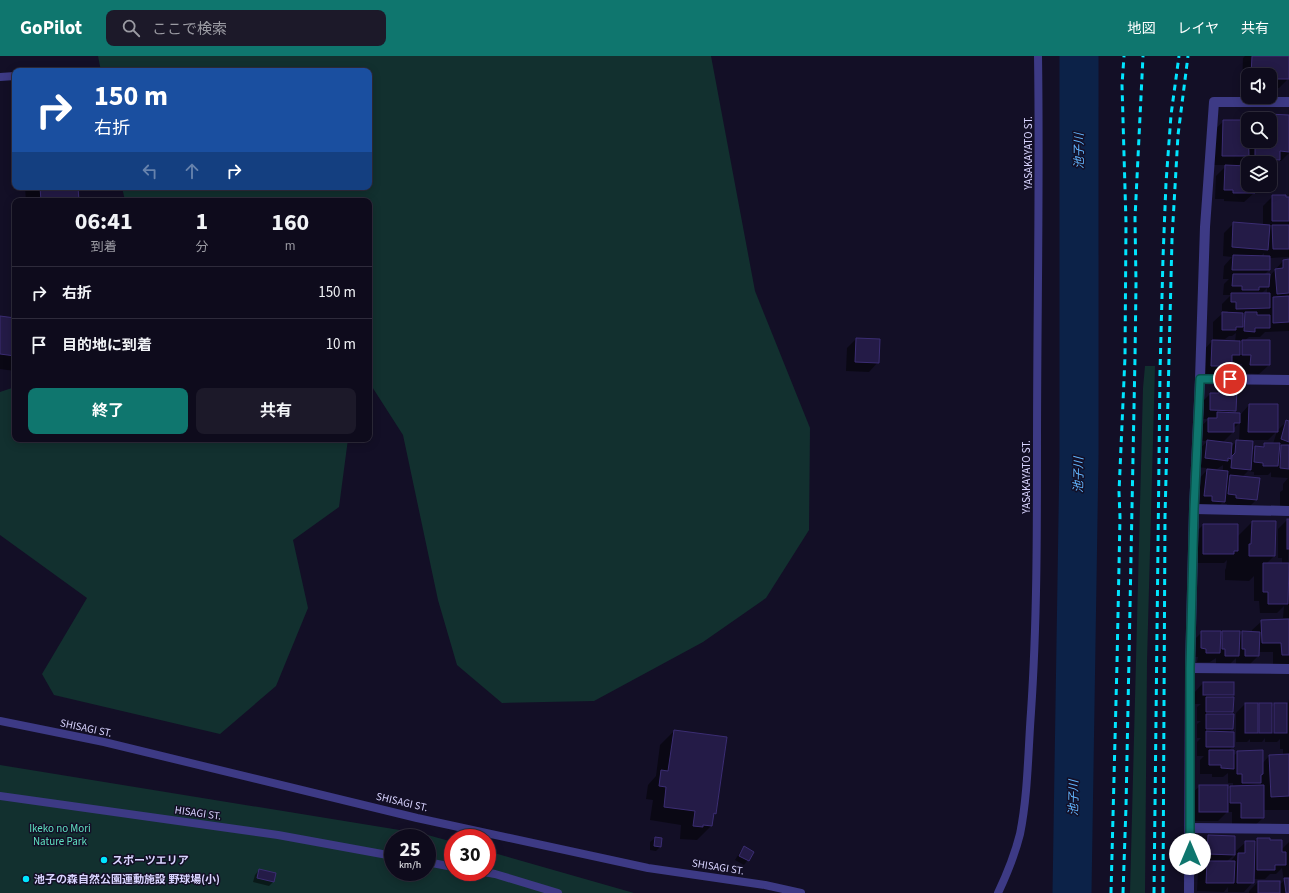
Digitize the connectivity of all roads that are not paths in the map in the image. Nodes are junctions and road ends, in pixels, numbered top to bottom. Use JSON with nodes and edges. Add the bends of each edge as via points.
{"nodes":[{"id":1,"x":1038,"y":56,"type":"edge"},
{"id":2,"x":12,"y":76,"type":"edge"},
{"id":3,"x":0,"y":77,"type":"edge"},
{"id":4,"x":1289,"y":102,"type":"edge"},
{"id":5,"x":1200,"y":379,"type":"junction"},
{"id":6,"x":1289,"y":380,"type":"edge"},
{"id":7,"x":1194,"y":509,"type":"junction"},
{"id":8,"x":1289,"y":511,"type":"edge"},
{"id":9,"x":1190,"y":668,"type":"junction"},
{"id":10,"x":1289,"y":668,"type":"edge"},
{"id":11,"x":0,"y":721,"type":"edge"},
{"id":12,"x":0,"y":796,"type":"edge"},
{"id":13,"x":1190,"y":828,"type":"junction"},
{"id":14,"x":1289,"y":829,"type":"edge"},
{"id":15,"x":384,"y":854,"type":"edge"},
{"id":16,"x":496,"y":874,"type":"edge"},
{"id":17,"x":558,"y":893,"type":"edge"},
{"id":18,"x":801,"y":893,"type":"edge"},
{"id":19,"x":998,"y":893,"type":"edge"},
{"id":20,"x":1189,"y":893,"type":"edge"}],
"edges":[{"from":1,"to":19,"type":"lane","name":"YASAKAYATO ST.","via":[[1040,168],[1033,682],[1026,801],[1020,835]]},
{"from":2,"to":3,"type":"lane"},
{"from":4,"to":5,"type":"street","via":[[1214,102],[1205,227]]},
{"from":5,"to":6,"type":"street"},
{"from":5,"to":7,"type":"street"},
{"from":7,"to":8,"type":"street"},
{"from":7,"to":9,"type":"street"},
{"from":9,"to":10,"type":"street"},
{"from":9,"to":13,"type":"street"},
{"from":11,"to":18,"type":"lane","name":"SHISAGI ST.","via":[[104,742],[417,818],[648,868],[765,885]]},
{"from":12,"to":15,"type":"lane","name":"HISAGI ST.","via":[[278,835]]},
{"from":13,"to":14,"type":"street"},
{"from":13,"to":20,"type":"street"},
{"from":16,"to":17,"type":"lane"}]}
